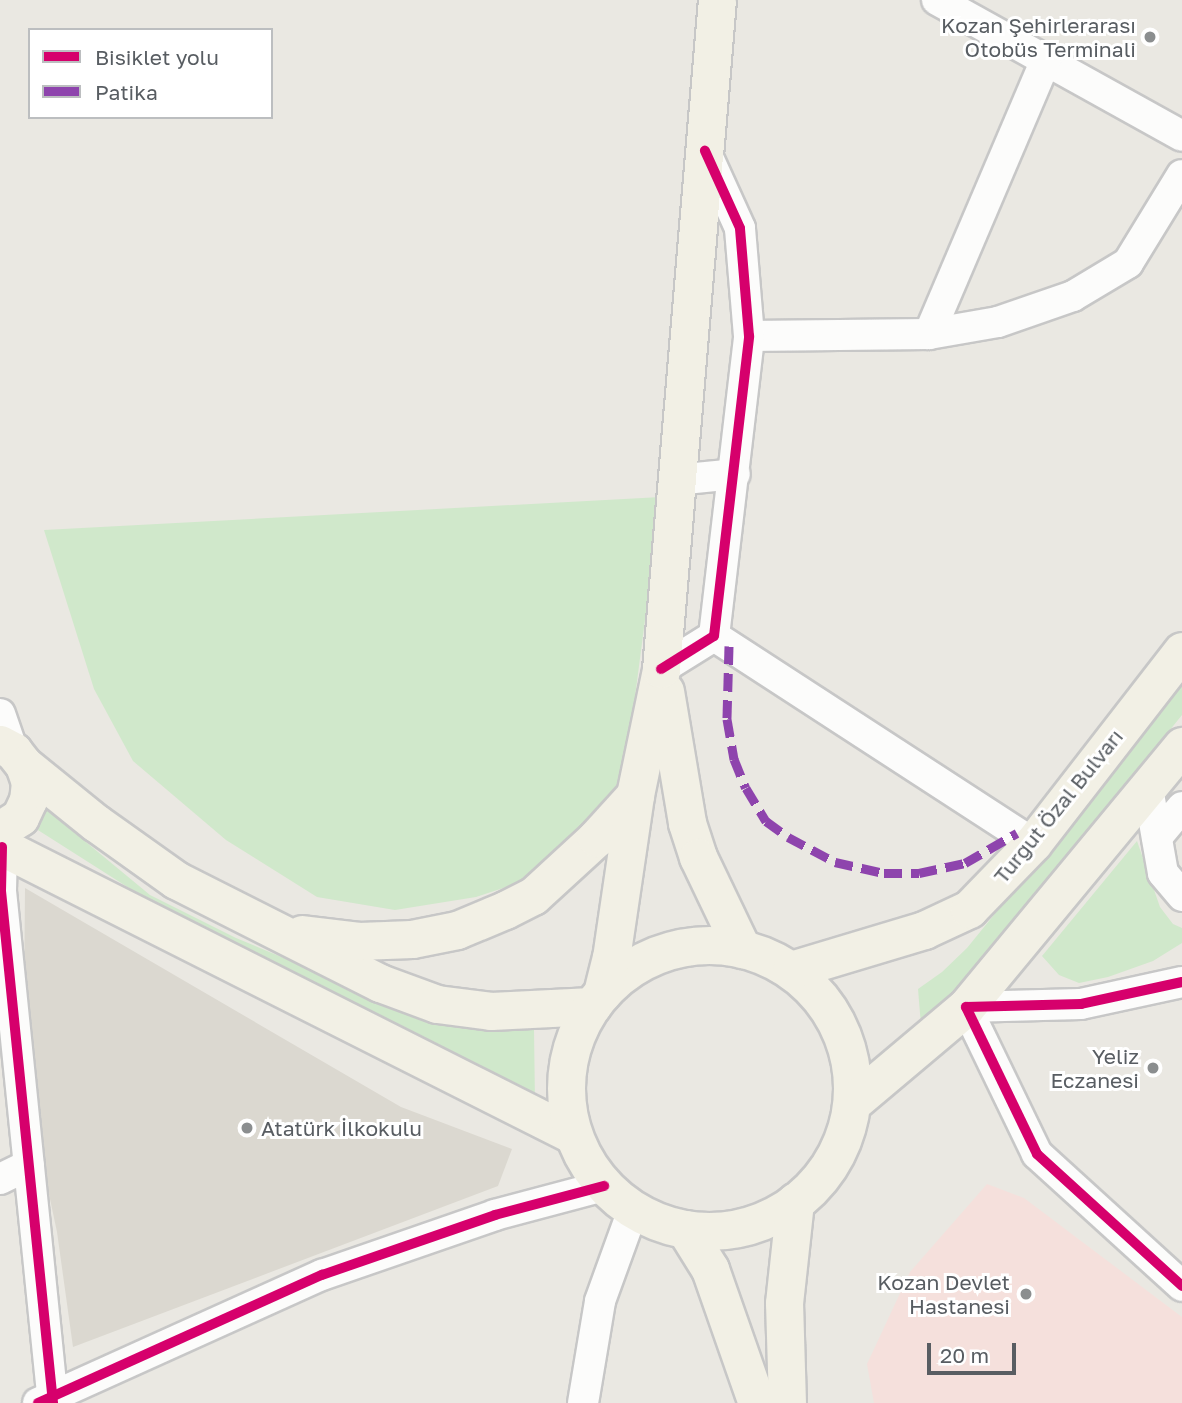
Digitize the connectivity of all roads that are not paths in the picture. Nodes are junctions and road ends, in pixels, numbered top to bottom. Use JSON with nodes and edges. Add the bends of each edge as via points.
{"nodes":[{"id":1,"x":717,"y":0,"type":"edge"},
{"id":2,"x":937,"y":0,"type":"edge"},
{"id":3,"x":1046,"y":60,"type":"junction"},
{"id":4,"x":1182,"y":136,"type":"edge"},
{"id":5,"x":705,"y":151,"type":"junction"},
{"id":6,"x":1182,"y":175,"type":"edge"},
{"id":7,"x":929,"y":334,"type":"junction"},
{"id":8,"x":749,"y":336,"type":"junction"},
{"id":9,"x":735,"y":474,"type":"junction"},
{"id":10,"x":675,"y":480,"type":"junction"},
{"id":11,"x":714,"y":636,"type":"junction"},
{"id":12,"x":1182,"y":651,"type":"edge"},
{"id":13,"x":662,"y":669,"type":"junction"},
{"id":14,"x":0,"y":714,"type":"edge"},
{"id":15,"x":1182,"y":746,"type":"edge"},
{"id":16,"x":12,"y":753,"type":"edge"},
{"id":17,"x":1149,"y":789,"type":"junction"},
{"id":18,"x":635,"y":795,"type":"junction"},
{"id":19,"x":1182,"y":807,"type":"edge"},
{"id":20,"x":1157,"y":836,"type":"junction"},
{"id":21,"x":1,"y":841,"type":"edge"},
{"id":22,"x":1033,"y":844,"type":"junction"},
{"id":23,"x":1182,"y":896,"type":"edge"},
{"id":24,"x":272,"y":930,"type":"junction"},
{"id":25,"x":742,"y":948,"type":"junction"},
{"id":26,"x":790,"y":970,"type":"junction"},
{"id":27,"x":1182,"y":982,"type":"edge"},
{"id":28,"x":597,"y":999,"type":"junction"},
{"id":29,"x":966,"y":1007,"type":"junction"},
{"id":30,"x":852,"y":1103,"type":"junction"},
{"id":31,"x":573,"y":1135,"type":"junction"},
{"id":32,"x":29,"y":1165,"type":"junction"},
{"id":33,"x":0,"y":1179,"type":"edge"},
{"id":34,"x":604,"y":1186,"type":"junction"},
{"id":35,"x":795,"y":1202,"type":"junction"},
{"id":36,"x":633,"y":1210,"type":"junction"},
{"id":37,"x":685,"y":1230,"type":"junction"},
{"id":38,"x":1182,"y":1286,"type":"edge"},
{"id":39,"x":48,"y":1401,"type":"edge"},
{"id":40,"x":583,"y":1403,"type":"edge"},
{"id":41,"x":757,"y":1403,"type":"edge"},
{"id":42,"x":787,"y":1403,"type":"edge"}],
"edges":[{"from":1,"to":5,"type":"main road"},
{"from":2,"to":3,"type":"street"},
{"from":3,"to":4,"type":"street"},
{"from":3,"to":7,"type":"street"},
{"from":5,"to":8,"type":"street","via":[[740,228]]},
{"from":5,"to":10,"type":"main road"},
{"from":6,"to":7,"type":"street","via":[[1128,263],[1073,296],[998,322]]},
{"from":7,"to":8,"type":"street"},
{"from":8,"to":9,"type":"street"},
{"from":9,"to":10,"type":"street"},
{"from":9,"to":11,"type":"street"},
{"from":10,"to":13,"type":"main road"},
{"from":11,"to":13,"type":"street"},
{"from":11,"to":22,"type":"street"},
{"from":12,"to":22,"type":"main road","name":"Turgut Özal Bulvarı"},
{"from":13,"to":18,"type":"main road"},
{"from":13,"to":25,"type":"main road","via":[[687,823],[698,857]]},
{"from":14,"to":16,"type":"street"},
{"from":15,"to":17,"type":"main road"},
{"from":16,"to":21,"type":"main road","via":[[30,782],[28,800]]},
{"from":16,"to":24,"type":"main road","via":[[176,880]]},
{"from":17,"to":20,"type":"street"},
{"from":17,"to":29,"type":"main road"},
{"from":18,"to":24,"type":"main road","via":[[534,895],[457,930],[412,939],[359,941]]},
{"from":18,"to":28,"type":"main road","via":[[619,914]]},
{"from":19,"to":20,"type":"street"},
{"from":20,"to":23,"type":"street","via":[[1163,873]]},
{"from":21,"to":31,"type":"main road"},
{"from":21,"to":32,"type":"street","via":[[1,891]]},
{"from":22,"to":26,"type":"main road","name":"Turgut Özal Bulvarı","via":[[969,909],[924,930]]},
{"from":24,"to":28,"type":"main road","via":[[380,983],[437,1004],[491,1011]]},
{"from":25,"to":26,"type":"main road"},
{"from":25,"to":28,"type":"main road","via":[[704,945],[666,951],[631,968]]},
{"from":26,"to":30,"type":"main road","via":[[819,996],[840,1028],[851,1065]]},
{"from":27,"to":29,"type":"street","via":[[1081,1004]]},
{"from":28,"to":31,"type":"main road","via":[[575,1035],[566,1068],[566,1102]]},
{"from":29,"to":30,"type":"main road"},
{"from":29,"to":38,"type":"street","via":[[1037,1154]]},
{"from":30,"to":35,"type":"main road","via":[[842,1141],[823,1175]]},
{"from":31,"to":34,"type":"main road"},
{"from":32,"to":33,"type":"street"},
{"from":32,"to":39,"type":"street"},
{"from":34,"to":36,"type":"main road"},
{"from":34,"to":39,"type":"street","via":[[495,1215],[322,1275]]},
{"from":35,"to":37,"type":"main road","via":[[761,1221],[724,1230]]},
{"from":35,"to":42,"type":"main road","via":[[784,1303]]},
{"from":36,"to":37,"type":"main road"},
{"from":36,"to":40,"type":"street","via":[[600,1301]]},
{"from":37,"to":41,"type":"main road","via":[[710,1269]]}]}
